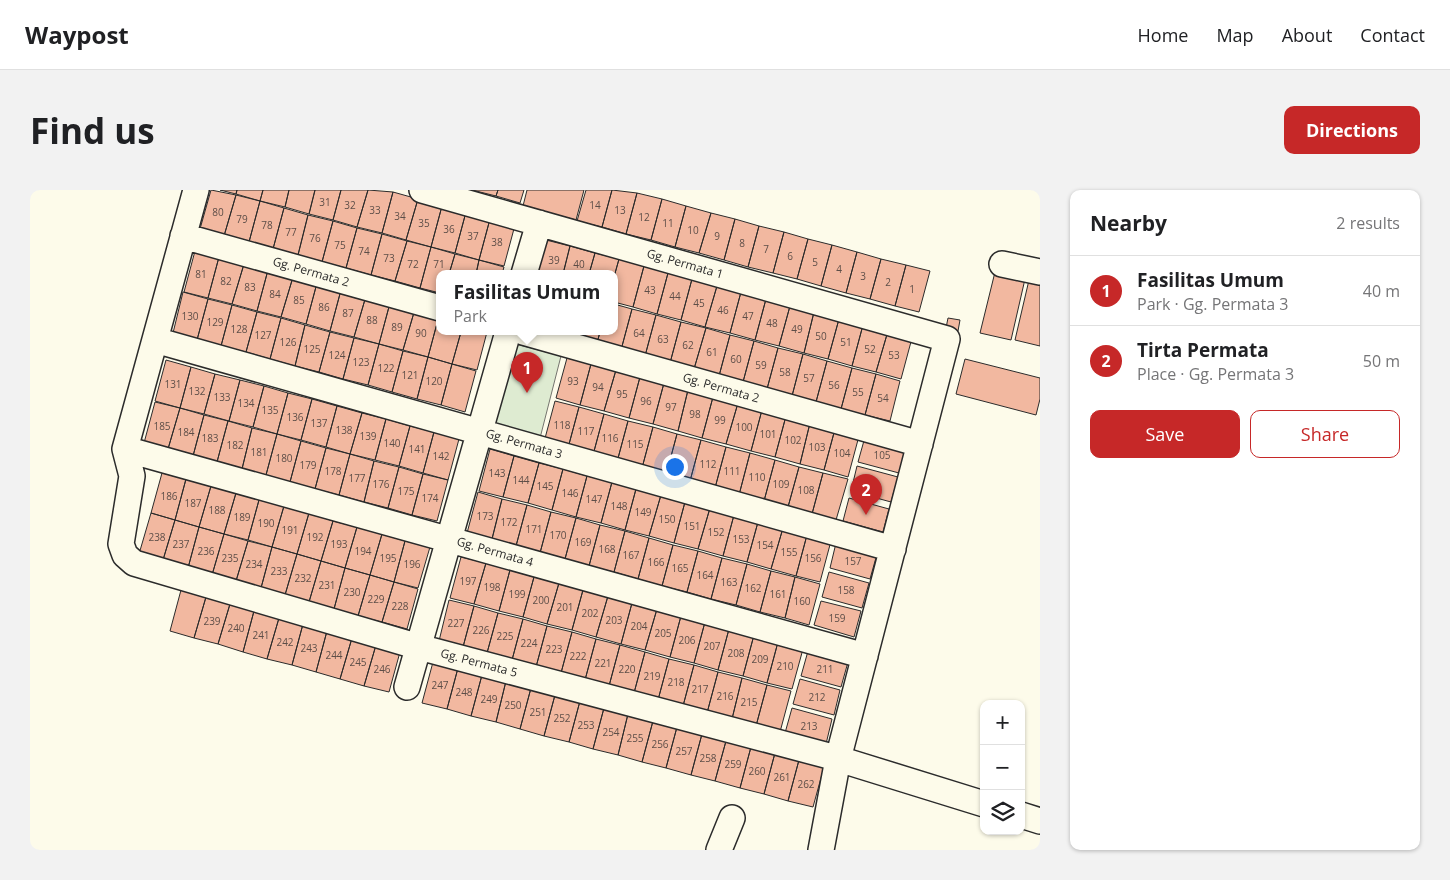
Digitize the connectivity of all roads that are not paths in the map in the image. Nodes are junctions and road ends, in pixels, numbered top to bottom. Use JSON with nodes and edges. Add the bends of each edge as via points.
{"nodes":[{"id":1,"x":196,"y":190,"type":"edge"},
{"id":2,"x":422,"y":190,"type":"edge"},
{"id":3,"x":539,"y":223,"type":"junction"},
{"id":4,"x":183,"y":236,"type":"junction"},
{"id":5,"x":1002,"y":264,"type":"dead end"},
{"id":6,"x":525,"y":270,"type":"edge"},
{"id":7,"x":1040,"y":272,"type":"edge"},
{"id":8,"x":436,"y":307,"type":"edge"},
{"id":9,"x":507,"y":335,"type":"edge"},
{"id":10,"x":534,"y":335,"type":"edge"},
{"id":11,"x":155,"y":340,"type":"junction"},
{"id":12,"x":480,"y":432,"type":"junction"},
{"id":13,"x":920,"y":444,"type":"junction"},
{"id":14,"x":125,"y":449,"type":"junction"},
{"id":15,"x":449,"y":540,"type":"junction"},
{"id":16,"x":893,"y":549,"type":"junction"},
{"id":17,"x":419,"y":647,"type":"junction"},
{"id":18,"x":865,"y":656,"type":"junction"},
{"id":19,"x":407,"y":687,"type":"dead end"},
{"id":20,"x":838,"y":759,"type":"junction"},
{"id":21,"x":980,"y":803,"type":"edge"},
{"id":22,"x":1025,"y":816,"type":"edge"},
{"id":23,"x":732,"y":818,"type":"dead end"},
{"id":24,"x":1040,"y":821,"type":"edge"},
{"id":25,"x":719,"y":850,"type":"edge"},
{"id":26,"x":821,"y":850,"type":"edge"}],
"edges":[{"from":1,"to":4,"type":"street"},
{"from":2,"to":3,"type":"street","name":"Gg. Permata 1"},
{"from":3,"to":6,"type":"street"},
{"from":3,"to":13,"type":"street","name":"Gg. Permata 1","via":[[947,339]]},
{"from":4,"to":8,"type":"street","name":"Gg. Permata 2"},
{"from":4,"to":11,"type":"street"},
{"from":5,"to":7,"type":"street"},
{"from":9,"to":12,"type":"street"},
{"from":10,"to":13,"type":"street","name":"Gg. Permata 2"},
{"from":11,"to":12,"type":"street","name":"Gg. Permata 3"},
{"from":11,"to":14,"type":"street"},
{"from":12,"to":15,"type":"street"},
{"from":12,"to":16,"type":"street","name":"Gg. Permata 3"},
{"from":13,"to":16,"type":"street"},
{"from":14,"to":15,"type":"street","name":"Gg. Permata 4"},
{"from":14,"to":17,"type":"street","name":"Gg. Permata 5","via":[[132,476],[121,544],[125,555],[134,563]]},
{"from":15,"to":17,"type":"street"},
{"from":15,"to":18,"type":"street","name":"Gg. Permata 4"},
{"from":16,"to":18,"type":"street"},
{"from":17,"to":19,"type":"street"},
{"from":17,"to":20,"type":"street","name":"Gg. Permata 5"},
{"from":18,"to":20,"type":"street"},
{"from":20,"to":21,"type":"street","name":"Gg. Permata 5"},
{"from":20,"to":26,"type":"street"},
{"from":22,"to":24,"type":"street"},
{"from":23,"to":25,"type":"street"}]}
